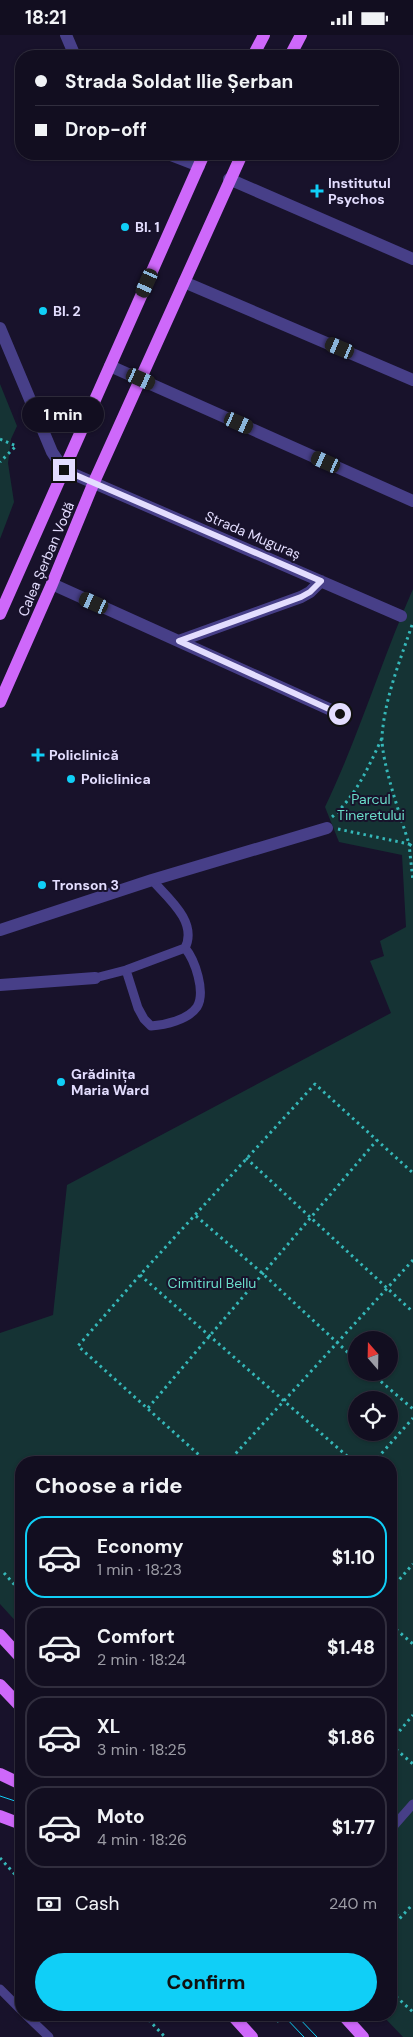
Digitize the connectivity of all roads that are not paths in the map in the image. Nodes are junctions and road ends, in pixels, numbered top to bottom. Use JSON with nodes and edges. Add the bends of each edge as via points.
{"nodes":[{"id":1,"x":66,"y":35,"type":"edge"},
{"id":2,"x":301,"y":35,"type":"edge"},
{"id":3,"x":261,"y":36,"type":"edge"},
{"id":4,"x":72,"y":50,"type":"edge"},
{"id":5,"x":255,"y":50,"type":"edge"},
{"id":6,"x":293,"y":50,"type":"edge"},
{"id":7,"x":182,"y":160,"type":"edge"},
{"id":8,"x":202,"y":160,"type":"edge"},
{"id":9,"x":239,"y":160,"type":"edge"},
{"id":10,"x":199,"y":167,"type":"junction"},
{"id":11,"x":230,"y":179,"type":"junction"},
{"id":12,"x":413,"y":259,"type":"edge"},
{"id":13,"x":184,"y":282,"type":"junction"},
{"id":14,"x":0,"y":328,"type":"edge"},
{"id":15,"x":110,"y":366,"type":"junction"},
{"id":16,"x":141,"y":379,"type":"junction"},
{"id":17,"x":413,"y":379,"type":"edge"},
{"id":18,"x":64,"y":470,"type":"junction"},
{"id":19,"x":94,"y":482,"type":"junction"},
{"id":20,"x":413,"y":501,"type":"edge"},
{"id":21,"x":321,"y":581,"type":"junction"},
{"id":22,"x":52,"y":584,"type":"junction"},
{"id":23,"x":0,"y":614,"type":"edge"},
{"id":24,"x":401,"y":616,"type":"dead end"},
{"id":25,"x":179,"y":641,"type":"junction"},
{"id":26,"x":0,"y":702,"type":"edge"},
{"id":27,"x":340,"y":714,"type":"dead end"},
{"id":28,"x":327,"y":828,"type":"road end"},
{"id":29,"x":152,"y":880,"type":"junction"},
{"id":30,"x":0,"y":930,"type":"edge"},
{"id":31,"x":186,"y":948,"type":"junction"},
{"id":32,"x":126,"y":970,"type":"junction"},
{"id":33,"x":95,"y":978,"type":"joint"},
{"id":34,"x":0,"y":985,"type":"edge"},
{"id":35,"x":0,"y":1635,"type":"edge"},
{"id":36,"x":15,"y":1651,"type":"edge"},
{"id":37,"x":0,"y":1685,"type":"edge"},
{"id":38,"x":15,"y":1701,"type":"edge"},
{"id":39,"x":0,"y":1774,"type":"edge"},
{"id":40,"x":15,"y":1780,"type":"edge"},
{"id":41,"x":413,"y":1804,"type":"edge"},
{"id":42,"x":0,"y":1816,"type":"edge"},
{"id":43,"x":15,"y":1822,"type":"edge"},
{"id":44,"x":397,"y":1822,"type":"edge"},
{"id":45,"x":0,"y":1989,"type":"edge"},
{"id":46,"x":15,"y":2004,"type":"edge"},
{"id":47,"x":32,"y":2021,"type":"edge"},
{"id":48,"x":237,"y":2021,"type":"edge"},
{"id":49,"x":348,"y":2021,"type":"edge"},
{"id":50,"x":49,"y":2037,"type":"edge"},
{"id":51,"x":252,"y":2037,"type":"edge"},
{"id":52,"x":362,"y":2037,"type":"edge"}],
"edges":[{"from":1,"to":4,"type":"street"},
{"from":2,"to":6,"type":"main road"},
{"from":3,"to":5,"type":"main road"},
{"from":7,"to":10,"type":"street"},
{"from":8,"to":10,"type":"main road","name":"Calea Șerban Vodă"},
{"from":9,"to":11,"type":"main road","name":"Calea Șerban Vodă"},
{"from":10,"to":15,"type":"main road","name":"Calea Șerban Vodă"},
{"from":11,"to":12,"type":"street"},
{"from":11,"to":13,"type":"main road","name":"Calea Șerban Vodă"},
{"from":13,"to":16,"type":"main road","name":"Calea Șerban Vodă"},
{"from":13,"to":17,"type":"street"},
{"from":14,"to":18,"type":"street","via":[[52,452]]},
{"from":15,"to":16,"type":"street"},
{"from":15,"to":18,"type":"main road","name":"Calea Șerban Vodă"},
{"from":16,"to":19,"type":"main road","name":"Calea Șerban Vodă"},
{"from":16,"to":20,"type":"street"},
{"from":18,"to":19,"type":"street","name":"Strada Muguraș"},
{"from":18,"to":23,"type":"main road","name":"Calea Șerban Vodă"},
{"from":19,"to":21,"type":"street","name":"Strada Muguraș"},
{"from":19,"to":22,"type":"main road","name":"Calea Șerban Vodă"},
{"from":21,"to":24,"type":"street","name":"Strada Muguraș"},
{"from":21,"to":25,"type":"street","via":[[301,597]]},
{"from":22,"to":25,"type":"street"},
{"from":22,"to":26,"type":"main road","name":"Calea Șerban Vodă"},
{"from":25,"to":27,"type":"street"},
{"from":28,"to":29,"type":"street"},
{"from":29,"to":30,"type":"street"},
{"from":29,"to":31,"type":"lane","via":[[186,923],[190,933]]},
{"from":31,"to":32,"type":"lane"},
{"from":31,"to":32,"type":"lane","via":[[197,969],[200,991],[197,1006],[175,1021],[151,1026],[144,1019]]},
{"from":32,"to":33,"type":"lane"},
{"from":33,"to":34,"type":"street"},
{"from":35,"to":36,"type":"main road"},
{"from":37,"to":38,"type":"main road"},
{"from":39,"to":40,"type":"main road"},
{"from":41,"to":44,"type":"lane"},
{"from":42,"to":43,"type":"main road"},
{"from":45,"to":46,"type":"lane"},
{"from":47,"to":50,"type":"lane"},
{"from":48,"to":51,"type":"main road"},
{"from":49,"to":52,"type":"main road"}]}
